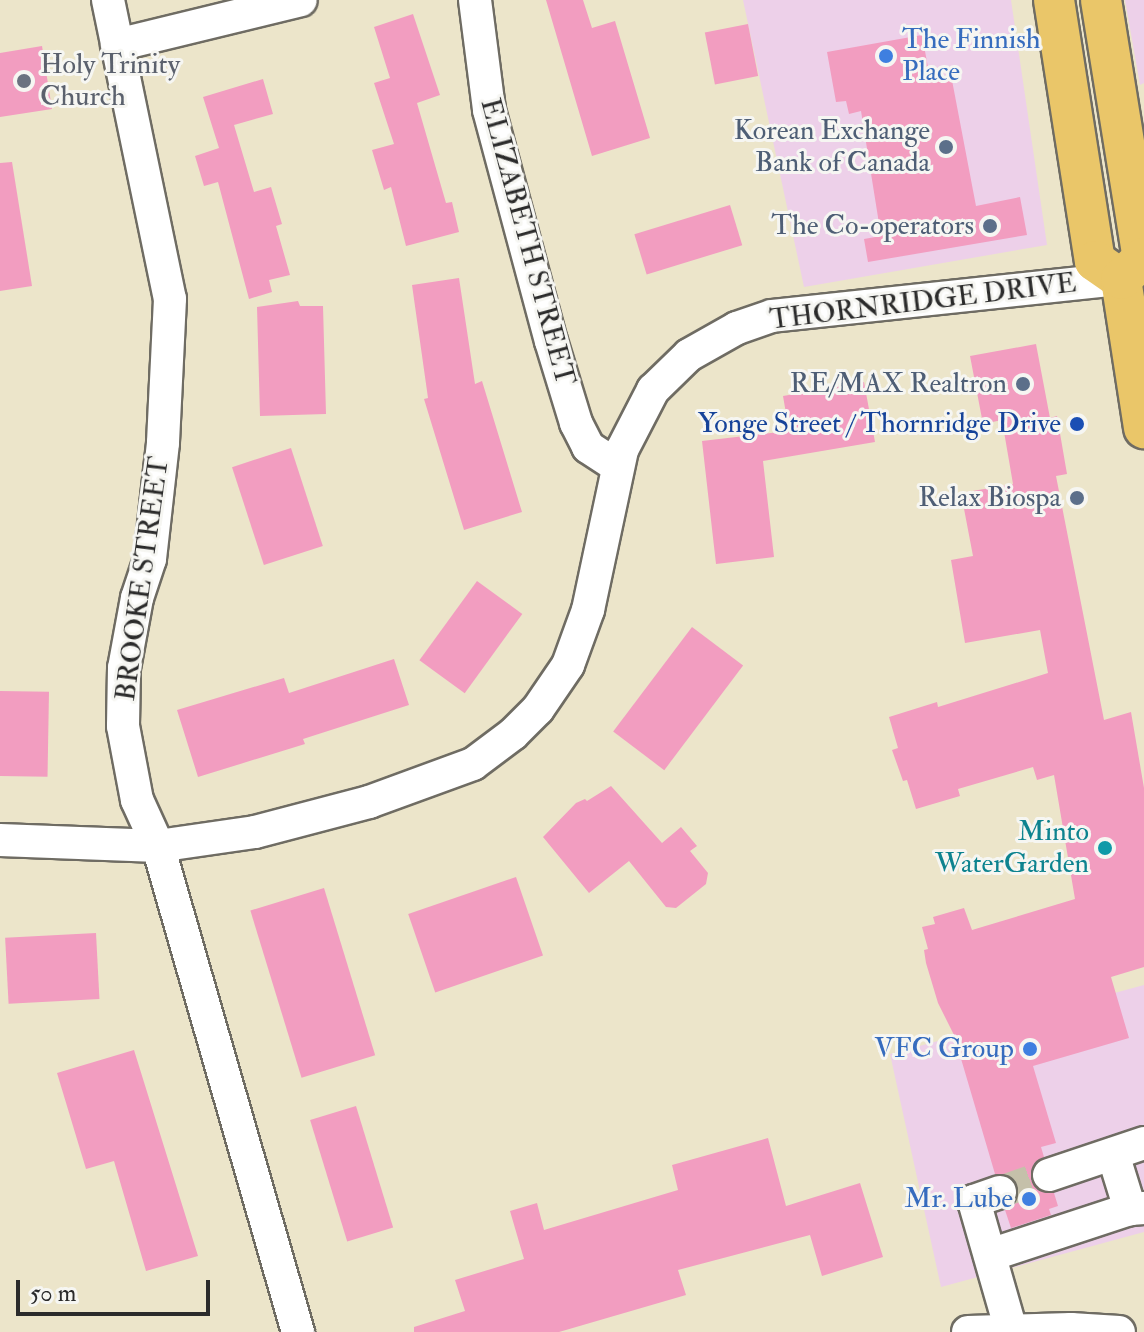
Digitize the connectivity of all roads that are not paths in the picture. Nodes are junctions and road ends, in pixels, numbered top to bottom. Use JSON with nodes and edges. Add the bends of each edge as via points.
{"nodes":[{"id":1,"x":108,"y":0,"type":"edge"},
{"id":2,"x":301,"y":0,"type":"edge"},
{"id":3,"x":475,"y":0,"type":"edge"},
{"id":4,"x":1054,"y":0,"type":"edge"},
{"id":5,"x":1101,"y":0,"type":"edge"},
{"id":6,"x":117,"y":45,"type":"junction"},
{"id":7,"x":1137,"y":128,"type":"edge"},
{"id":8,"x":1076,"y":142,"type":"junction"},
{"id":9,"x":1121,"y":279,"type":"junction"},
{"id":10,"x":1144,"y":428,"type":"edge"},
{"id":11,"x":616,"y":465,"type":"junction"},
{"id":12,"x":0,"y":840,"type":"edge"},
{"id":13,"x":158,"y":846,"type":"junction"},
{"id":14,"x":1144,"y":1143,"type":"edge"},
{"id":15,"x":1113,"y":1154,"type":"junction"},
{"id":16,"x":1049,"y":1175,"type":"tunnel mouth"},
{"id":17,"x":1000,"y":1192,"type":"tunnel mouth"},
{"id":18,"x":1137,"y":1209,"type":"edge"},
{"id":19,"x":990,"y":1255,"type":"junction"},
{"id":20,"x":1011,"y":1330,"type":"junction"},
{"id":21,"x":298,"y":1332,"type":"edge"},
{"id":22,"x":970,"y":1332,"type":"edge"},
{"id":23,"x":1119,"y":1332,"type":"edge"}],
"edges":[{"from":1,"to":6,"type":"street","name":"BROOKE STREET"},
{"from":2,"to":6,"type":"street"},
{"from":3,"to":11,"type":"street","name":"ELIZABETH STREET","via":[[489,110],[551,341],[588,447]]},
{"from":4,"to":8,"type":"main road"},
{"from":5,"to":7,"type":"main road"},
{"from":6,"to":13,"type":"street","name":"BROOKE STREET","via":[[170,299],[169,385],[150,559],[124,668],[123,726],[137,800]]},
{"from":7,"to":8,"type":"main road"},
{"from":7,"to":9,"type":"main road","via":[[1143,258]]},
{"from":8,"to":9,"type":"main road","via":[[1095,261]]},
{"from":9,"to":10,"type":"main road"},
{"from":9,"to":11,"type":"street","name":"THORNRIDGE DRIVE","via":[[813,310],[737,328],[689,355],[653,390]]},
{"from":11,"to":13,"type":"street","name":"THORNRIDGE DRIVE","via":[[588,610],[568,665],[513,734],[473,764],[400,792],[255,832]]},
{"from":12,"to":13,"type":"street","name":"THORNRIDGE DRIVE"},
{"from":13,"to":21,"type":"street","name":"BROOKE STREET"},
{"from":14,"to":15,"type":"street"},
{"from":15,"to":16,"type":"street"},
{"from":15,"to":18,"type":"street"},
{"from":17,"to":19,"type":"street","via":[[974,1201]]},
{"from":18,"to":19,"type":"street"},
{"from":19,"to":20,"type":"street"},
{"from":20,"to":22,"type":"street"},
{"from":20,"to":23,"type":"street"}]}
